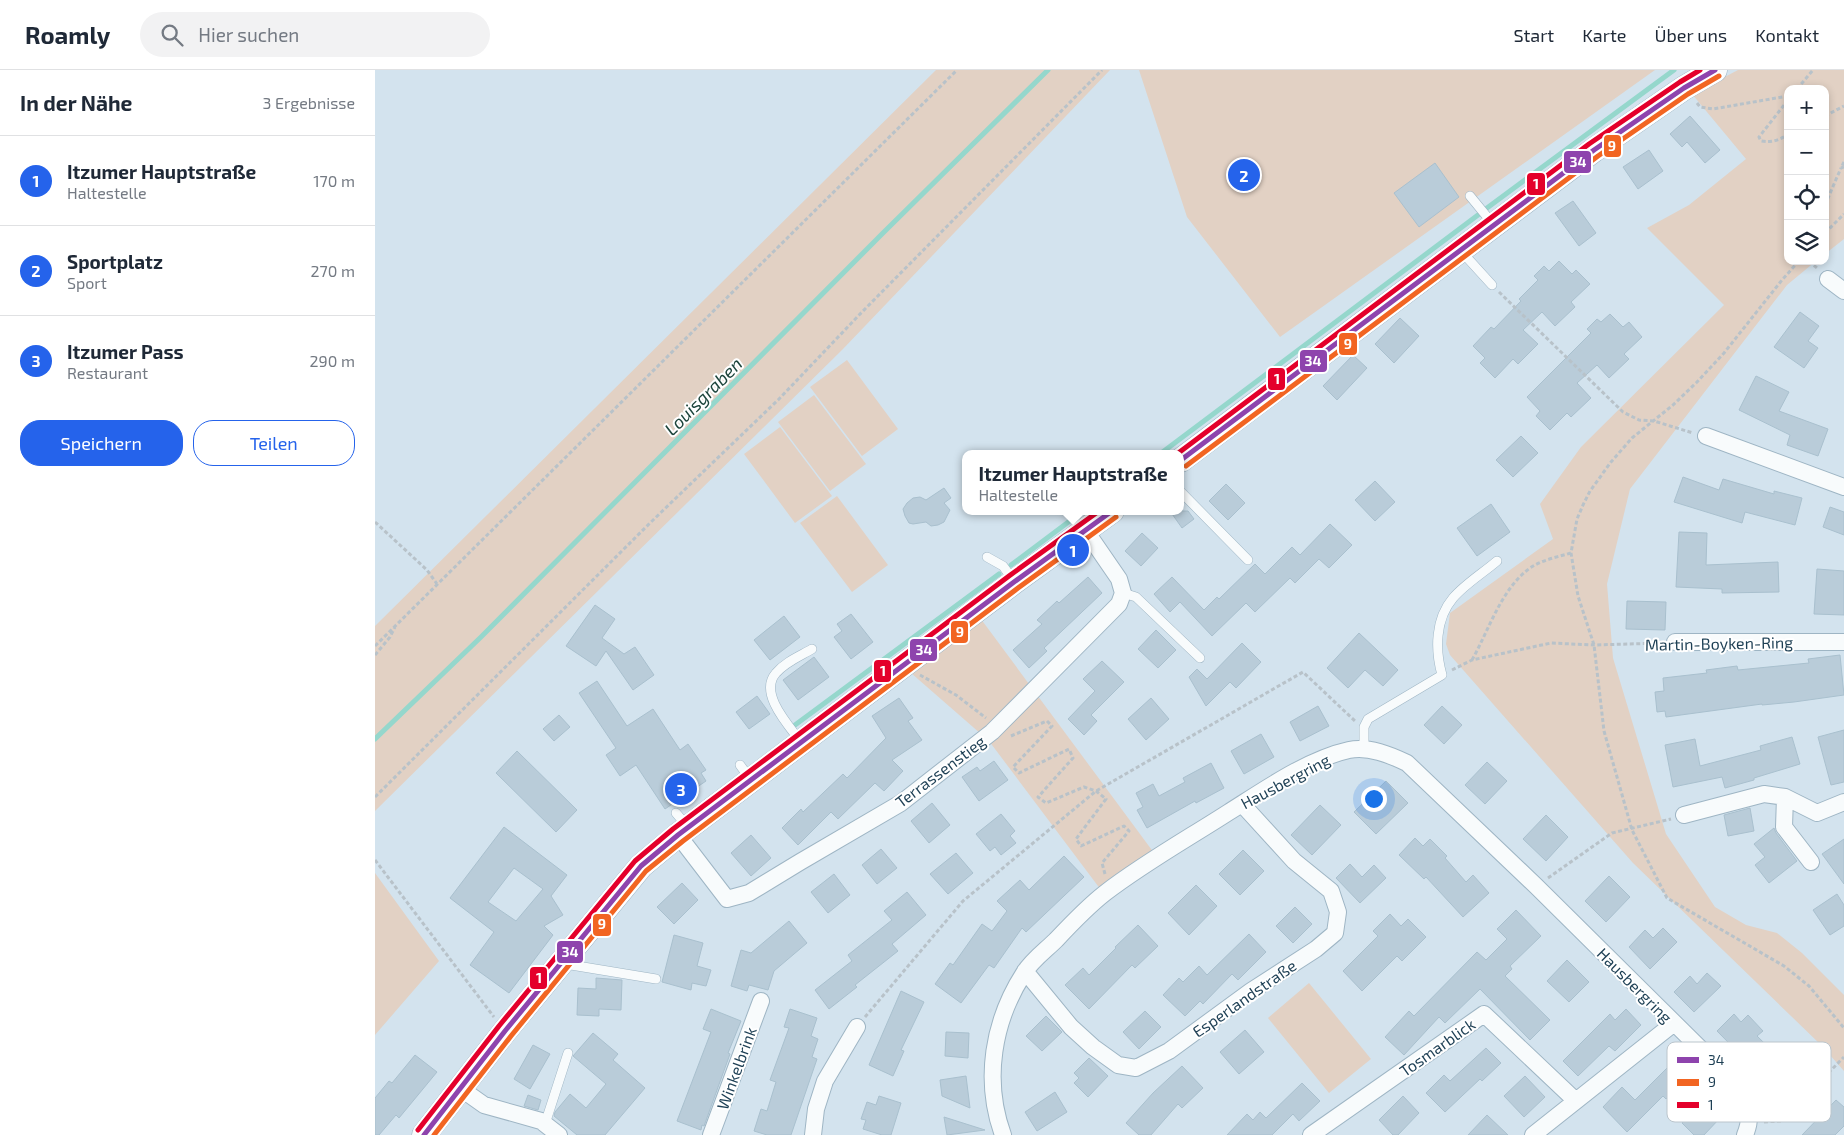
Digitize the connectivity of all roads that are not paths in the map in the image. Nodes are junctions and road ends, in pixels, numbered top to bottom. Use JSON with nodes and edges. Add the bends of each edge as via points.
{"nodes":[{"id":1,"x":1715,"y":70,"type":"edge"},
{"id":2,"x":1471,"y":196,"type":"dead end"},
{"id":3,"x":1494,"y":226,"type":"junction"},
{"id":4,"x":1461,"y":250,"type":"junction"},
{"id":5,"x":1828,"y":279,"type":"dead end"},
{"id":6,"x":1492,"y":285,"type":"road end"},
{"id":7,"x":1844,"y":290,"type":"edge"},
{"id":8,"x":1705,"y":436,"type":"road end"},
{"id":9,"x":1184,"y":458,"type":"edge"},
{"id":10,"x":1844,"y":487,"type":"edge"},
{"id":11,"x":1184,"y":495,"type":"edge"},
{"id":12,"x":1107,"y":515,"type":"edge"},
{"id":13,"x":1086,"y":531,"type":"junction"},
{"id":14,"x":987,"y":558,"type":"dead end"},
{"id":15,"x":1248,"y":560,"type":"dead end"},
{"id":16,"x":1497,"y":561,"type":"dead end"},
{"id":17,"x":1014,"y":582,"type":"junction"},
{"id":18,"x":1123,"y":593,"type":"junction"},
{"id":19,"x":1675,"y":642,"type":"road end"},
{"id":20,"x":1844,"y":642,"type":"edge"},
{"id":21,"x":812,"y":649,"type":"dead end"},
{"id":22,"x":1200,"y":658,"type":"dead end"},
{"id":23,"x":801,"y":742,"type":"junction"},
{"id":24,"x":1364,"y":750,"type":"junction"},
{"id":25,"x":1785,"y":797,"type":"junction"},
{"id":26,"x":1844,"y":802,"type":"edge"},
{"id":27,"x":1242,"y":804,"type":"junction"},
{"id":28,"x":1684,"y":815,"type":"road end"},
{"id":29,"x":681,"y":825,"type":"junction"},
{"id":30,"x":1811,"y":862,"type":"dead end"},
{"id":31,"x":561,"y":963,"type":"junction"},
{"id":32,"x":1025,"y":971,"type":"junction"},
{"id":33,"x":656,"y":979,"type":"dead end"},
{"id":34,"x":761,"y":1001,"type":"dead end"},
{"id":35,"x":1673,"y":1024,"type":"junction"},
{"id":36,"x":857,"y":1026,"type":"road end"},
{"id":37,"x":1692,"y":1042,"type":"edge"},
{"id":38,"x":568,"y":1053,"type":"dead end"},
{"id":39,"x":460,"y":1088,"type":"junction"},
{"id":40,"x":1575,"y":1101,"type":"junction"},
{"id":41,"x":545,"y":1124,"type":"junction"},
{"id":42,"x":424,"y":1135,"type":"edge"},
{"id":43,"x":559,"y":1135,"type":"edge"},
{"id":44,"x":711,"y":1135,"type":"edge"},
{"id":45,"x":813,"y":1135,"type":"edge"},
{"id":46,"x":1003,"y":1135,"type":"edge"},
{"id":47,"x":1311,"y":1135,"type":"edge"},
{"id":48,"x":1533,"y":1135,"type":"edge"}],
"edges":[{"from":1,"to":3,"type":"main road","via":[[1595,150]]},
{"from":2,"to":3,"type":"lane"},
{"from":3,"to":4,"type":"main road"},
{"from":4,"to":6,"type":"lane"},
{"from":4,"to":9,"type":"main road"},
{"from":5,"to":7,"type":"street"},
{"from":8,"to":10,"type":"street"},
{"from":11,"to":15,"type":"lane"},
{"from":12,"to":13,"type":"main road"},
{"from":13,"to":17,"type":"main road"},
{"from":13,"to":18,"type":"street","via":[[1119,578]]},
{"from":14,"to":17,"type":"lane","via":[[1003,566]]},
{"from":16,"to":24,"type":"lane","via":[[1453,598],[1443,613],[1437,646],[1443,675],[1368,719]]},
{"from":17,"to":23,"type":"main road"},
{"from":18,"to":22,"type":"lane","via":[[1136,597]]},
{"from":18,"to":29,"type":"street","name":"Terrassenstieg","via":[[1119,604],[992,732],[901,803],[749,894],[727,899]]},
{"from":19,"to":20,"type":"street","name":"Martin-Boyken-Ring"},
{"from":21,"to":23,"type":"lane","via":[[774,675],[770,689],[772,700]]},
{"from":23,"to":29,"type":"main road","via":[[746,772]]},
{"from":24,"to":27,"type":"street","name":"Hausbergring","via":[[1331,755]]},
{"from":24,"to":35,"type":"street","name":"Hausbergring","via":[[1388,754],[1407,763],[1536,886]]},
{"from":25,"to":26,"type":"street","via":[[1817,813]]},
{"from":25,"to":28,"type":"street","via":[[1764,794]]},
{"from":25,"to":30,"type":"street","via":[[1784,827]]},
{"from":27,"to":32,"type":"street","name":"Hausbergring","via":[[1115,886],[1078,917]]},
{"from":27,"to":32,"type":"street","name":"Esperlandstraße","via":[[1294,861],[1331,891],[1338,912],[1335,933],[1316,949],[1169,1051],[1136,1068],[1118,1065],[1093,1047],[1071,1027]]},
{"from":29,"to":31,"type":"main road","via":[[641,866]]},
{"from":31,"to":33,"type":"lane"},
{"from":31,"to":39,"type":"main road"},
{"from":32,"to":46,"type":"street","name":"Hausbergring","via":[[1008,1002],[996,1037],[992,1079],[996,1116]]},
{"from":34,"to":44,"type":"street","name":"Winkelbrink"},
{"from":35,"to":37,"type":"street","name":"Hausbergring"},
{"from":35,"to":40,"type":"street"},
{"from":36,"to":45,"type":"street","via":[[825,1081],[816,1109]]},
{"from":38,"to":41,"type":"lane"},
{"from":39,"to":41,"type":"street","via":[[484,1105]]},
{"from":39,"to":42,"type":"main road"},
{"from":40,"to":47,"type":"street","name":"Tosmarblick","via":[[1484,1014]]},
{"from":40,"to":48,"type":"street"},
{"from":41,"to":43,"type":"street"}]}
